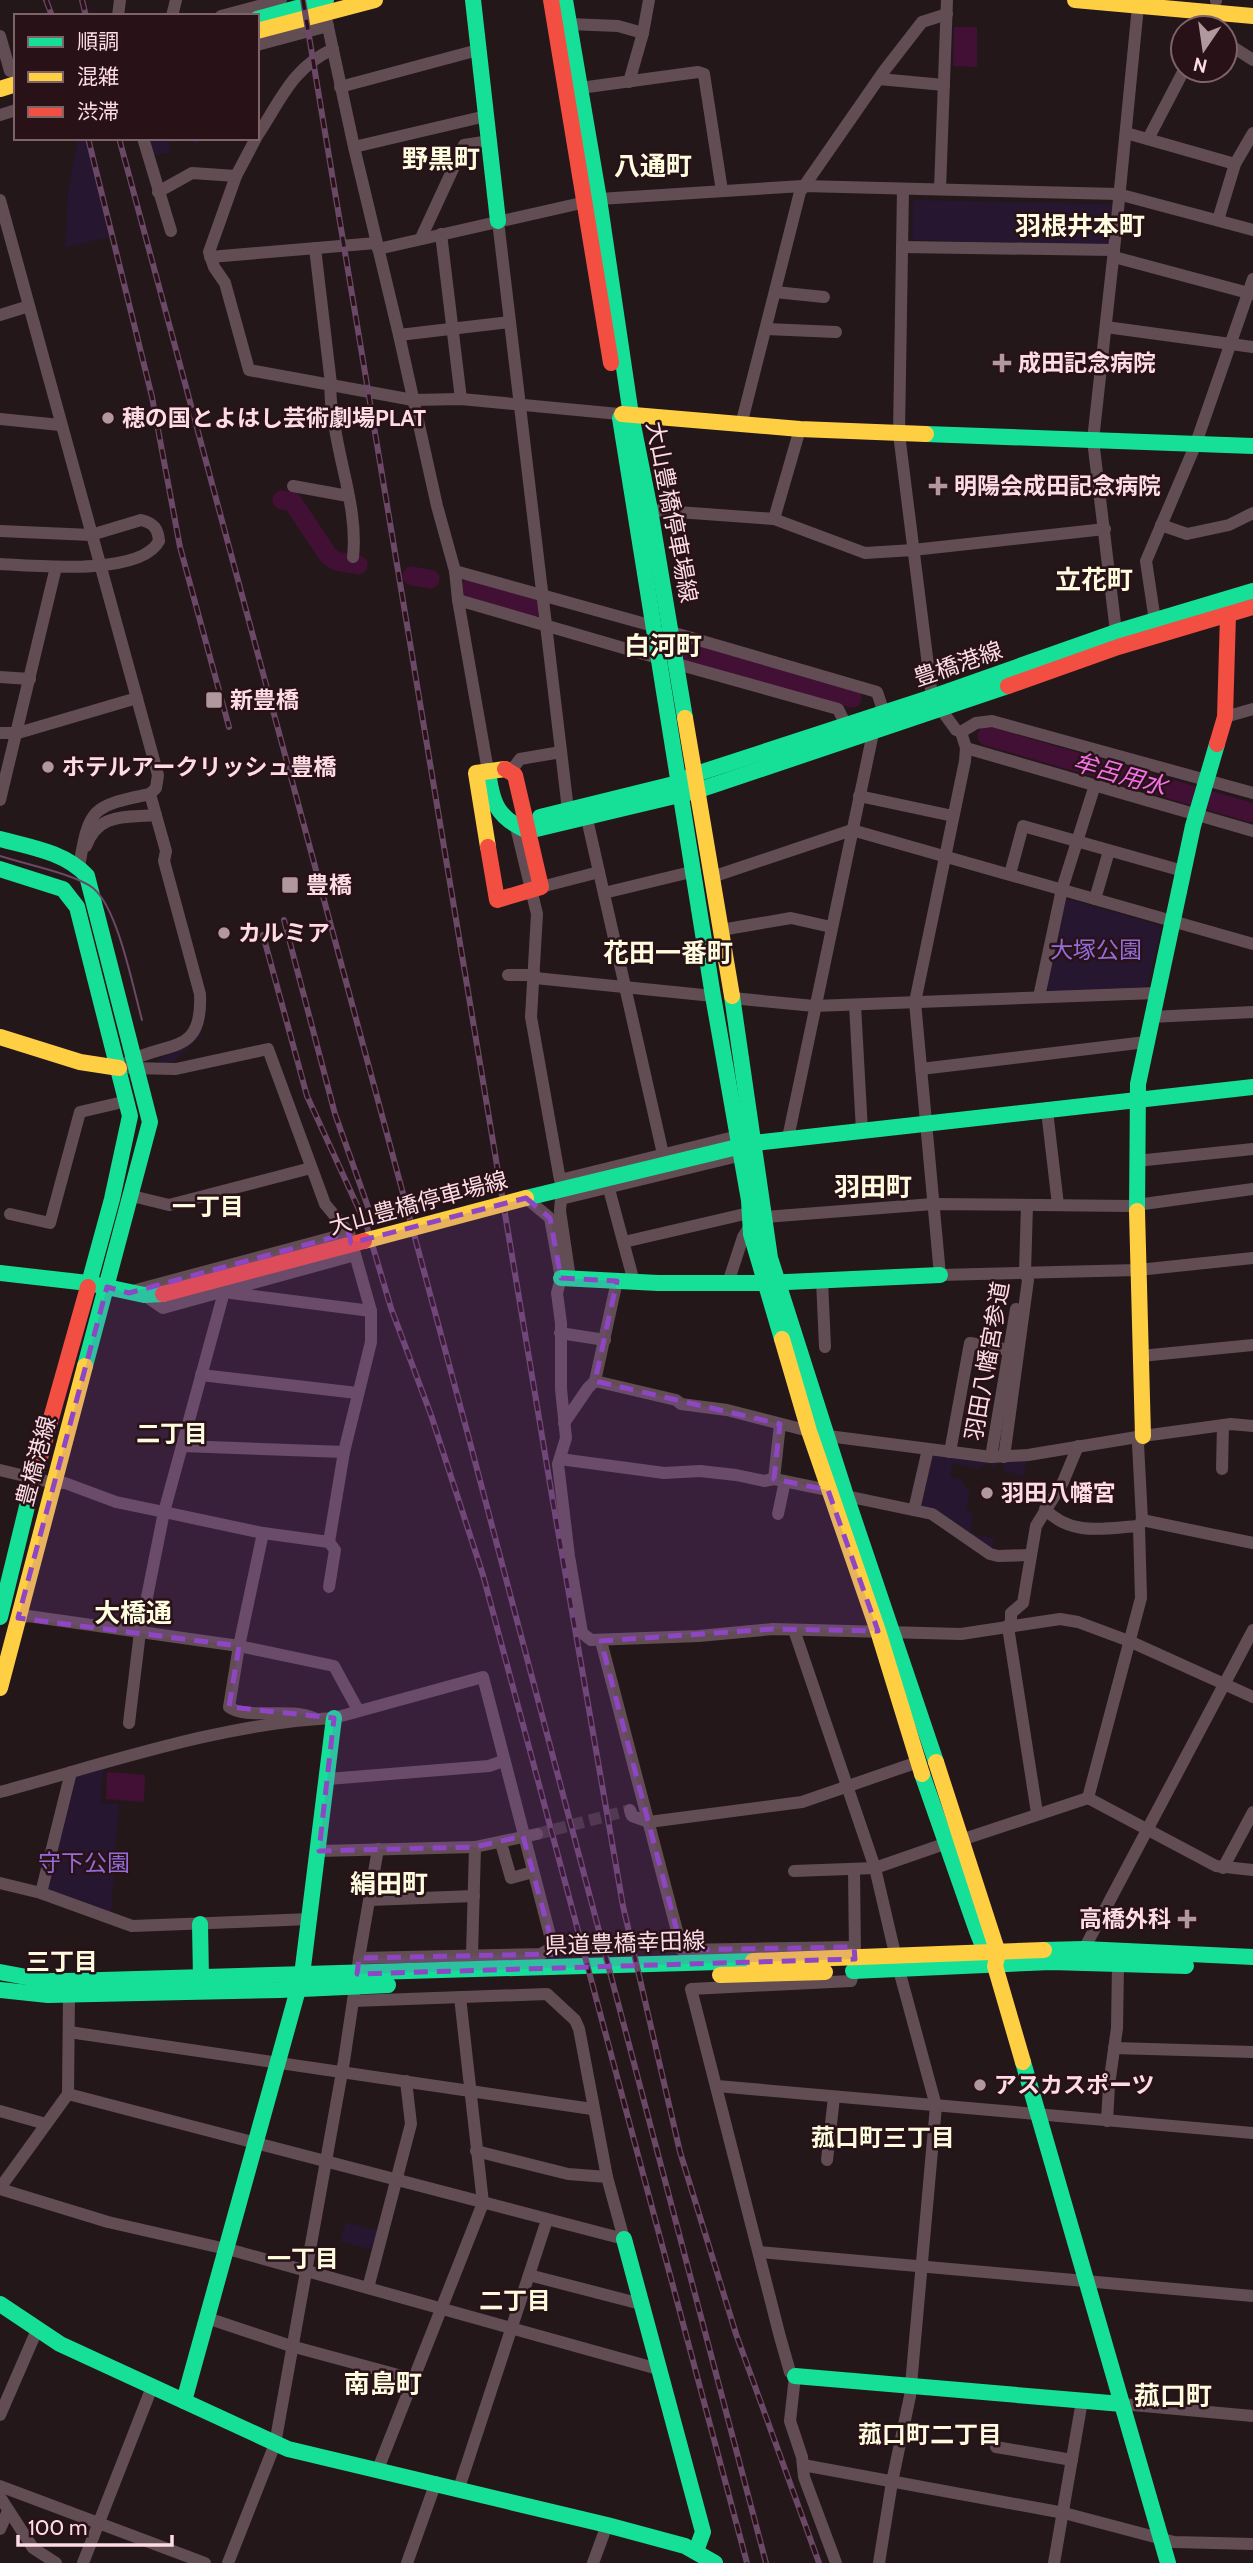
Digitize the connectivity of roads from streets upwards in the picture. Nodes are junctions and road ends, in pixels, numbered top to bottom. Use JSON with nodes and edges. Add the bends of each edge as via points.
{"nodes":[{"id":1,"x":279,"y":0,"type":"edge"},
{"id":2,"x":375,"y":0,"type":"edge"},
{"id":3,"x":473,"y":0,"type":"edge"},
{"id":4,"x":551,"y":0,"type":"edge"},
{"id":5,"x":565,"y":0,"type":"edge"},
{"id":6,"x":649,"y":0,"type":"edge"},
{"id":7,"x":947,"y":0,"type":"edge"},
{"id":8,"x":1075,"y":0,"type":"edge"},
{"id":9,"x":1253,"y":4,"type":"edge"},
{"id":10,"x":1138,"y":6,"type":"junction"},
{"id":11,"x":1211,"y":8,"type":"edge"},
{"id":12,"x":321,"y":12,"type":"edge"},
{"id":13,"x":228,"y":14,"type":"edge"},
{"id":14,"x":947,"y":14,"type":"junction"},
{"id":15,"x":1253,"y":16,"type":"edge"},
{"id":16,"x":259,"y":19,"type":"edge"},
{"id":17,"x":569,"y":24,"type":"junction"},
{"id":18,"x":259,"y":30,"type":"edge"},
{"id":19,"x":643,"y":33,"type":"junction"},
{"id":20,"x":0,"y":36,"type":"edge"},
{"id":21,"x":259,"y":44,"type":"edge"},
{"id":22,"x":333,"y":49,"type":"junction"},
{"id":23,"x":478,"y":50,"type":"junction"},
{"id":24,"x":10,"y":75,"type":"edge"},
{"id":25,"x":879,"y":79,"type":"junction"},
{"id":26,"x":629,"y":82,"type":"junction"},
{"id":27,"x":1177,"y":84,"type":"edge"},
{"id":28,"x":944,"y":85,"type":"junction"},
{"id":29,"x":340,"y":87,"type":"junction"},
{"id":30,"x":580,"y":88,"type":"junction"},
{"id":31,"x":0,"y":89,"type":"edge"},
{"id":32,"x":486,"y":116,"type":"junction"},
{"id":33,"x":1253,"y":132,"type":"edge"},
{"id":34,"x":1126,"y":133,"type":"junction"},
{"id":35,"x":259,"y":134,"type":"edge"},
{"id":36,"x":1148,"y":139,"type":"junction"},
{"id":37,"x":144,"y":140,"type":"edge"},
{"id":38,"x":255,"y":140,"type":"edge"},
{"id":39,"x":489,"y":141,"type":"junction"},
{"id":40,"x":354,"y":147,"type":"junction"},
{"id":41,"x":1235,"y":164,"type":"junction"},
{"id":42,"x":236,"y":176,"type":"junction"},
{"id":43,"x":803,"y":186,"type":"junction"},
{"id":44,"x":903,"y":188,"type":"junction"},
{"id":45,"x":940,"y":189,"type":"junction"},
{"id":46,"x":722,"y":191,"type":"junction"},
{"id":47,"x":158,"y":192,"type":"junction"},
{"id":48,"x":1120,"y":195,"type":"junction"},
{"id":49,"x":0,"y":200,"type":"edge"},
{"id":50,"x":592,"y":201,"type":"junction"},
{"id":51,"x":1218,"y":220,"type":"junction"},
{"id":52,"x":498,"y":221,"type":"junction"},
{"id":53,"x":1253,"y":230,"type":"edge"},
{"id":54,"x":171,"y":231,"type":"dead end"},
{"id":55,"x":441,"y":234,"type":"junction"},
{"id":56,"x":5,"y":236,"type":"edge"},
{"id":57,"x":421,"y":238,"type":"junction"},
{"id":58,"x":377,"y":246,"type":"junction"},
{"id":59,"x":902,"y":247,"type":"junction"},
{"id":60,"x":315,"y":248,"type":"junction"},
{"id":61,"x":1114,"y":254,"type":"junction"},
{"id":62,"x":211,"y":257,"type":"junction"},
{"id":63,"x":1253,"y":279,"type":"edge"},
{"id":64,"x":775,"y":292,"type":"junction"},
{"id":65,"x":1250,"y":294,"type":"edge"},
{"id":66,"x":824,"y":297,"type":"dead end"},
{"id":67,"x":29,"y":306,"type":"junction"},
{"id":68,"x":0,"y":314,"type":"edge"},
{"id":69,"x":510,"y":322,"type":"junction"},
{"id":70,"x":1105,"y":327,"type":"junction"},
{"id":71,"x":765,"y":328,"type":"junction"},
{"id":72,"x":453,"y":329,"type":"junction"},
{"id":73,"x":836,"y":332,"type":"dead end"},
{"id":74,"x":399,"y":335,"type":"junction"},
{"id":75,"x":1231,"y":345,"type":"junction"},
{"id":76,"x":1253,"y":347,"type":"edge"},
{"id":77,"x":331,"y":384,"type":"junction"},
{"id":78,"x":461,"y":399,"type":"junction"},
{"id":79,"x":413,"y":400,"type":"junction"},
{"id":80,"x":519,"y":405,"type":"junction"},
{"id":81,"x":625,"y":415,"type":"junction"},
{"id":82,"x":0,"y":419,"type":"edge"},
{"id":83,"x":60,"y":425,"type":"junction"},
{"id":84,"x":741,"y":425,"type":"junction"},
{"id":85,"x":800,"y":429,"type":"junction"},
{"id":86,"x":899,"y":434,"type":"junction"},
{"id":87,"x":1093,"y":440,"type":"junction"},
{"id":88,"x":1195,"y":446,"type":"junction"},
{"id":89,"x":1253,"y":446,"type":"edge"},
{"id":90,"x":293,"y":486,"type":"dead end"},
{"id":91,"x":348,"y":496,"type":"junction"},
{"id":92,"x":650,"y":510,"type":"junction"},
{"id":93,"x":1253,"y":513,"type":"edge"},
{"id":94,"x":774,"y":519,"type":"junction"},
{"id":95,"x":1161,"y":526,"type":"junction"},
{"id":96,"x":1105,"y":529,"type":"junction"},
{"id":97,"x":0,"y":531,"type":"edge"},
{"id":98,"x":91,"y":535,"type":"junction"},
{"id":99,"x":913,"y":551,"type":"junction"},
{"id":100,"x":353,"y":557,"type":"dead end"},
{"id":101,"x":0,"y":564,"type":"edge"},
{"id":102,"x":56,"y":567,"type":"junction"},
{"id":103,"x":100,"y":567,"type":"junction"},
{"id":104,"x":455,"y":571,"type":"junction"},
{"id":105,"x":1253,"y":591,"type":"edge"},
{"id":106,"x":542,"y":596,"type":"junction"},
{"id":107,"x":457,"y":600,"type":"junction"},
{"id":108,"x":1253,"y":607,"type":"edge"},
{"id":109,"x":1228,"y":615,"type":"junction"},
{"id":110,"x":1155,"y":621,"type":"junction"},
{"id":111,"x":546,"y":626,"type":"junction"},
{"id":112,"x":653,"y":627,"type":"junction"},
{"id":113,"x":1116,"y":632,"type":"junction"},
{"id":114,"x":671,"y":633,"type":"junction"},
{"id":115,"x":658,"y":653,"type":"junction"},
{"id":116,"x":676,"y":659,"type":"junction"},
{"id":117,"x":0,"y":677,"type":"edge"},
{"id":118,"x":30,"y":679,"type":"junction"},
{"id":119,"x":136,"y":698,"type":"junction"},
{"id":120,"x":937,"y":703,"type":"junction"},
{"id":121,"x":1253,"y":709,"type":"edge"},
{"id":122,"x":884,"y":713,"type":"junction"},
{"id":123,"x":1225,"y":717,"type":"junction"},
{"id":124,"x":846,"y":725,"type":"junction"},
{"id":125,"x":961,"y":732,"type":"junction"},
{"id":126,"x":0,"y":733,"type":"edge"},
{"id":127,"x":18,"y":733,"type":"junction"},
{"id":128,"x":873,"y":733,"type":"junction"},
{"id":129,"x":561,"y":752,"type":"junction"},
{"id":130,"x":965,"y":754,"type":"junction"},
{"id":131,"x":488,"y":771,"type":"junction"},
{"id":132,"x":511,"y":771,"type":"junction"},
{"id":133,"x":1096,"y":785,"type":"junction"},
{"id":134,"x":687,"y":786,"type":"junction"},
{"id":135,"x":1253,"y":793,"type":"edge"},
{"id":136,"x":150,"y":794,"type":"junction"},
{"id":137,"x":859,"y":796,"type":"junction"},
{"id":138,"x":1201,"y":797,"type":"junction"},
{"id":139,"x":0,"y":800,"type":"edge"},
{"id":140,"x":568,"y":810,"type":"junction"},
{"id":141,"x":156,"y":815,"type":"junction"},
{"id":142,"x":953,"y":816,"type":"junction"},
{"id":143,"x":587,"y":819,"type":"junction"},
{"id":144,"x":519,"y":822,"type":"junction"},
{"id":145,"x":852,"y":830,"type":"junction"},
{"id":146,"x":1253,"y":831,"type":"edge"},
{"id":147,"x":0,"y":839,"type":"edge"},
{"id":148,"x":1077,"y":842,"type":"junction"},
{"id":149,"x":1109,"y":850,"type":"junction"},
{"id":150,"x":945,"y":856,"type":"junction"},
{"id":151,"x":79,"y":867,"type":"junction"},
{"id":152,"x":0,"y":869,"type":"edge"},
{"id":153,"x":695,"y":871,"type":"junction"},
{"id":154,"x":1183,"y":871,"type":"junction"},
{"id":155,"x":600,"y":872,"type":"junction"},
{"id":156,"x":1010,"y":874,"type":"junction"},
{"id":157,"x":712,"y":877,"type":"junction"},
{"id":158,"x":536,"y":888,"type":"junction"},
{"id":159,"x":1062,"y":889,"type":"junction"},
{"id":160,"x":604,"y":893,"type":"junction"},
{"id":161,"x":71,"y":897,"type":"junction"},
{"id":162,"x":1095,"y":899,"type":"junction"},
{"id":163,"x":1172,"y":921,"type":"junction"},
{"id":164,"x":831,"y":927,"type":"junction"},
{"id":165,"x":721,"y":930,"type":"junction"},
{"id":166,"x":1253,"y":944,"type":"edge"},
{"id":167,"x":508,"y":975,"type":"dead end"},
{"id":168,"x":535,"y":976,"type":"junction"},
{"id":169,"x":626,"y":986,"type":"junction"},
{"id":170,"x":1156,"y":993,"type":"junction"},
{"id":171,"x":713,"y":996,"type":"junction"},
{"id":172,"x":1039,"y":997,"type":"junction"},
{"id":173,"x":732,"y":998,"type":"junction"},
{"id":174,"x":915,"y":1002,"type":"junction"},
{"id":175,"x":855,"y":1005,"type":"junction"},
{"id":176,"x":814,"y":1006,"type":"junction"},
{"id":177,"x":1253,"y":1012,"type":"edge"},
{"id":178,"x":1151,"y":1017,"type":"junction"},
{"id":179,"x":0,"y":1037,"type":"edge"},
{"id":180,"x":1146,"y":1042,"type":"junction"},
{"id":181,"x":136,"y":1063,"type":"junction"},
{"id":182,"x":119,"y":1068,"type":"junction"},
{"id":183,"x":920,"y":1069,"type":"junction"},
{"id":184,"x":1253,"y":1087,"type":"edge"},
{"id":185,"x":1136,"y":1100,"type":"junction"},
{"id":186,"x":127,"y":1101,"type":"junction"},
{"id":187,"x":1048,"y":1111,"type":"junction"},
{"id":188,"x":924,"y":1125,"type":"junction"},
{"id":189,"x":862,"y":1131,"type":"junction"},
{"id":190,"x":788,"y":1138,"type":"junction"},
{"id":191,"x":743,"y":1145,"type":"junction"},
{"id":192,"x":1253,"y":1149,"type":"edge"},
{"id":193,"x":663,"y":1154,"type":"junction"},
{"id":194,"x":1136,"y":1161,"type":"junction"},
{"id":195,"x":311,"y":1168,"type":"junction"},
{"id":196,"x":609,"y":1189,"type":"junction"},
{"id":197,"x":1253,"y":1189,"type":"edge"},
{"id":198,"x":132,"y":1196,"type":"junction"},
{"id":199,"x":526,"y":1198,"type":"junction"},
{"id":200,"x":933,"y":1204,"type":"junction"},
{"id":201,"x":1027,"y":1205,"type":"junction"},
{"id":202,"x":1058,"y":1205,"type":"junction"},
{"id":203,"x":1137,"y":1205,"type":"junction"},
{"id":204,"x":10,"y":1214,"type":"dead end"},
{"id":205,"x":755,"y":1219,"type":"junction"},
{"id":206,"x":349,"y":1233,"type":"junction"},
{"id":207,"x":624,"y":1242,"type":"junction"},
{"id":208,"x":355,"y":1255,"type":"junction"},
{"id":209,"x":1253,"y":1258,"type":"edge"},
{"id":210,"x":1138,"y":1270,"type":"junction"},
{"id":211,"x":0,"y":1273,"type":"edge"},
{"id":212,"x":1025,"y":1273,"type":"junction"},
{"id":213,"x":940,"y":1275,"type":"junction"},
{"id":214,"x":566,"y":1278,"type":"junction"},
{"id":215,"x":821,"y":1280,"type":"junction"},
{"id":216,"x":617,"y":1281,"type":"junction"},
{"id":217,"x":634,"y":1282,"type":"junction"},
{"id":218,"x":770,"y":1282,"type":"junction"},
{"id":219,"x":88,"y":1283,"type":"junction"},
{"id":220,"x":728,"y":1283,"type":"junction"},
{"id":221,"x":107,"y":1287,"type":"junction"},
{"id":222,"x":224,"y":1292,"type":"junction"},
{"id":223,"x":136,"y":1294,"type":"junction"},
{"id":224,"x":371,"y":1311,"type":"junction"},
{"id":225,"x":561,"y":1332,"type":"junction"},
{"id":226,"x":605,"y":1340,"type":"junction"},
{"id":227,"x":1253,"y":1345,"type":"edge"},
{"id":228,"x":825,"y":1347,"type":"dead end"},
{"id":229,"x":1009,"y":1350,"type":"junction"},
{"id":230,"x":1141,"y":1356,"type":"junction"},
{"id":231,"x":201,"y":1375,"type":"junction"},
{"id":232,"x":595,"y":1381,"type":"junction"},
{"id":233,"x":357,"y":1393,"type":"junction"},
{"id":234,"x":564,"y":1423,"type":"junction"},
{"id":235,"x":780,"y":1424,"type":"junction"},
{"id":236,"x":1223,"y":1426,"type":"junction"},
{"id":237,"x":1253,"y":1426,"type":"edge"},
{"id":238,"x":809,"y":1431,"type":"junction"},
{"id":239,"x":828,"y":1436,"type":"junction"},
{"id":240,"x":1143,"y":1436,"type":"junction"},
{"id":241,"x":181,"y":1446,"type":"junction"},
{"id":242,"x":1078,"y":1446,"type":"junction"},
{"id":243,"x":928,"y":1449,"type":"junction"},
{"id":244,"x":344,"y":1452,"type":"junction"},
{"id":245,"x":950,"y":1452,"type":"junction"},
{"id":246,"x":998,"y":1457,"type":"junction"},
{"id":247,"x":559,"y":1459,"type":"junction"},
{"id":248,"x":0,"y":1469,"type":"edge"},
{"id":249,"x":1222,"y":1469,"type":"dead end"},
{"id":250,"x":34,"y":1479,"type":"junction"},
{"id":251,"x":780,"y":1480,"type":"junction"},
{"id":252,"x":54,"y":1483,"type":"junction"},
{"id":253,"x":828,"y":1490,"type":"junction"},
{"id":254,"x":846,"y":1496,"type":"junction"},
{"id":255,"x":1045,"y":1509,"type":"junction"},
{"id":256,"x":914,"y":1510,"type":"junction"},
{"id":257,"x":164,"y":1512,"type":"junction"},
{"id":258,"x":778,"y":1514,"type":"dead end"},
{"id":259,"x":1140,"y":1523,"type":"junction"},
{"id":260,"x":263,"y":1533,"type":"junction"},
{"id":261,"x":330,"y":1542,"type":"junction"},
{"id":262,"x":1253,"y":1543,"type":"edge"},
{"id":263,"x":1030,"y":1555,"type":"junction"},
{"id":264,"x":329,"y":1587,"type":"dead end"},
{"id":265,"x":0,"y":1616,"type":"edge"},
{"id":266,"x":18,"y":1618,"type":"junction"},
{"id":267,"x":1008,"y":1627,"type":"junction"},
{"id":268,"x":794,"y":1630,"type":"junction"},
{"id":269,"x":1253,"y":1630,"type":"edge"},
{"id":270,"x":140,"y":1632,"type":"junction"},
{"id":271,"x":886,"y":1632,"type":"junction"},
{"id":272,"x":601,"y":1641,"type":"junction"},
{"id":273,"x":1129,"y":1641,"type":"junction"},
{"id":274,"x":239,"y":1646,"type":"junction"},
{"id":275,"x":1224,"y":1684,"type":"junction"},
{"id":276,"x":0,"y":1688,"type":"edge"},
{"id":277,"x":1253,"y":1697,"type":"edge"},
{"id":278,"x":358,"y":1710,"type":"junction"},
{"id":279,"x":314,"y":1718,"type":"junction"},
{"id":280,"x":334,"y":1718,"type":"junction"},
{"id":281,"x":130,"y":1724,"type":"dead end"},
{"id":282,"x":503,"y":1761,"type":"junction"},
{"id":283,"x":918,"y":1762,"type":"junction"},
{"id":284,"x":71,"y":1772,"type":"junction"},
{"id":285,"x":328,"y":1779,"type":"junction"},
{"id":286,"x":847,"y":1786,"type":"junction"},
{"id":287,"x":0,"y":1791,"type":"edge"},
{"id":288,"x":1088,"y":1798,"type":"junction"},
{"id":289,"x":630,"y":1810,"type":"dead end"},
{"id":290,"x":1253,"y":1812,"type":"edge"},
{"id":291,"x":1037,"y":1813,"type":"junction"},
{"id":292,"x":649,"y":1822,"type":"junction"},
{"id":293,"x":1146,"y":1829,"type":"junction"},
{"id":294,"x":537,"y":1834,"type":"tunnel mouth"},
{"id":295,"x":524,"y":1837,"type":"junction"},
{"id":296,"x":954,"y":1842,"type":"junction"},
{"id":297,"x":502,"y":1843,"type":"junction"},
{"id":298,"x":475,"y":1847,"type":"junction"},
{"id":299,"x":378,"y":1849,"type":"junction"},
{"id":300,"x":319,"y":1851,"type":"junction"},
{"id":301,"x":875,"y":1868,"type":"junction"},
{"id":302,"x":1223,"y":1868,"type":"junction"},
{"id":303,"x":853,"y":1869,"type":"junction"},
{"id":304,"x":1253,"y":1870,"type":"edge"},
{"id":305,"x":794,"y":1871,"type":"dead end"},
{"id":306,"x":533,"y":1872,"type":"junction"},
{"id":307,"x":0,"y":1883,"type":"edge"},
{"id":308,"x":41,"y":1894,"type":"junction"},
{"id":309,"x":474,"y":1896,"type":"junction"},
{"id":310,"x":370,"y":1900,"type":"junction"},
{"id":311,"x":311,"y":1919,"type":"junction"},
{"id":312,"x":200,"y":1924,"type":"junction"},
{"id":313,"x":1084,"y":1949,"type":"junction"},
{"id":314,"x":472,"y":1955,"type":"junction"},
{"id":315,"x":1253,"y":1957,"type":"edge"},
{"id":316,"x":993,"y":1958,"type":"junction"},
{"id":317,"x":854,"y":1959,"type":"junction"},
{"id":318,"x":898,"y":1964,"type":"junction"},
{"id":319,"x":1118,"y":1964,"type":"junction"},
{"id":320,"x":1253,"y":1969,"type":"edge"},
{"id":321,"x":0,"y":1972,"type":"edge"},
{"id":322,"x":201,"y":1978,"type":"junction"},
{"id":323,"x":356,"y":1980,"type":"junction"},
{"id":324,"x":300,"y":1982,"type":"junction"},
{"id":325,"x":0,"y":1990,"type":"edge"},
{"id":326,"x":69,"y":1994,"type":"junction"},
{"id":327,"x":460,"y":1997,"type":"junction"},
{"id":328,"x":69,"y":2032,"type":"junction"},
{"id":329,"x":1114,"y":2048,"type":"junction"},
{"id":330,"x":1253,"y":2052,"type":"edge"},
{"id":331,"x":278,"y":2062,"type":"junction"},
{"id":332,"x":342,"y":2070,"type":"junction"},
{"id":333,"x":406,"y":2081,"type":"junction"},
{"id":334,"x":717,"y":2086,"type":"junction"},
{"id":335,"x":470,"y":2091,"type":"junction"},
{"id":336,"x":68,"y":2094,"type":"junction"},
{"id":337,"x":834,"y":2097,"type":"junction"},
{"id":338,"x":936,"y":2106,"type":"junction"},
{"id":339,"x":592,"y":2109,"type":"junction"},
{"id":340,"x":0,"y":2111,"type":"edge"},
{"id":341,"x":1040,"y":2115,"type":"junction"},
{"id":342,"x":1107,"y":2121,"type":"junction"},
{"id":343,"x":46,"y":2124,"type":"junction"},
{"id":344,"x":1253,"y":2133,"type":"edge"},
{"id":345,"x":255,"y":2143,"type":"junction"},
{"id":346,"x":476,"y":2151,"type":"junction"},
{"id":347,"x":827,"y":2160,"type":"dead end"},
{"id":348,"x":325,"y":2162,"type":"junction"},
{"id":349,"x":607,"y":2176,"type":"junction"},
{"id":350,"x":395,"y":2179,"type":"junction"},
{"id":351,"x":0,"y":2188,"type":"edge"},
{"id":352,"x":483,"y":2203,"type":"junction"},
{"id":353,"x":547,"y":2220,"type":"junction"},
{"id":354,"x":624,"y":2239,"type":"junction"},
{"id":355,"x":225,"y":2249,"type":"junction"},
{"id":356,"x":759,"y":2252,"type":"junction"},
{"id":357,"x":921,"y":2268,"type":"junction"},
{"id":358,"x":305,"y":2271,"type":"junction"},
{"id":359,"x":529,"y":2275,"type":"junction"},
{"id":360,"x":1087,"y":2281,"type":"junction"},
{"id":361,"x":368,"y":2288,"type":"junction"},
{"id":362,"x":1253,"y":2296,"type":"edge"},
{"id":363,"x":0,"y":2304,"type":"edge"},
{"id":364,"x":641,"y":2304,"type":"junction"},
{"id":365,"x":441,"y":2309,"type":"junction"},
{"id":366,"x":207,"y":2318,"type":"junction"},
{"id":367,"x":37,"y":2330,"type":"junction"},
{"id":368,"x":511,"y":2330,"type":"junction"},
{"id":369,"x":291,"y":2346,"type":"junction"},
{"id":370,"x":658,"y":2369,"type":"junction"},
{"id":371,"x":795,"y":2376,"type":"junction"},
{"id":372,"x":414,"y":2379,"type":"junction"},
{"id":373,"x":152,"y":2387,"type":"junction"},
{"id":374,"x":911,"y":2387,"type":"junction"},
{"id":375,"x":184,"y":2401,"type":"junction"},
{"id":376,"x":1082,"y":2402,"type":"junction"},
{"id":377,"x":1122,"y":2404,"type":"junction"},
{"id":378,"x":0,"y":2416,"type":"edge"},
{"id":379,"x":1253,"y":2416,"type":"edge"},
{"id":380,"x":275,"y":2444,"type":"junction"},
{"id":381,"x":996,"y":2447,"type":"dead end"},
{"id":382,"x":1072,"y":2460,"type":"junction"},
{"id":383,"x":803,"y":2465,"type":"junction"},
{"id":384,"x":378,"y":2469,"type":"junction"},
{"id":385,"x":892,"y":2482,"type":"junction"},
{"id":386,"x":436,"y":2483,"type":"junction"},
{"id":387,"x":0,"y":2486,"type":"edge"},
{"id":388,"x":459,"y":2488,"type":"junction"},
{"id":389,"x":0,"y":2497,"type":"edge"},
{"id":390,"x":8,"y":2511,"type":"junction"},
{"id":391,"x":1064,"y":2513,"type":"junction"},
{"id":392,"x":100,"y":2524,"type":"junction"},
{"id":393,"x":607,"y":2525,"type":"junction"},
{"id":394,"x":0,"y":2529,"type":"edge"},
{"id":395,"x":1161,"y":2539,"type":"junction"},
{"id":396,"x":1253,"y":2544,"type":"edge"},
{"id":397,"x":696,"y":2551,"type":"junction"},
{"id":398,"x":56,"y":2563,"type":"edge"},
{"id":399,"x":83,"y":2563,"type":"edge"},
{"id":400,"x":205,"y":2563,"type":"edge"},
{"id":401,"x":228,"y":2563,"type":"edge"},
{"id":402,"x":407,"y":2563,"type":"edge"},
{"id":403,"x":593,"y":2563,"type":"edge"},
{"id":404,"x":715,"y":2563,"type":"edge"},
{"id":405,"x":836,"y":2563,"type":"edge"},
{"id":406,"x":879,"y":2563,"type":"edge"},
{"id":407,"x":1054,"y":2563,"type":"edge"},
{"id":408,"x":1168,"y":2563,"type":"edge"}],
"edges":[{"from":1,"to":13,"type":"street"},
{"from":2,"to":12,"type":"street"},
{"from":3,"to":23,"type":"street"},
{"from":4,"to":50,"type":"street","name":"大山豊橋停車場線"},
{"from":5,"to":17,"type":"street","name":"大山豊橋停車場線"},
{"from":6,"to":19,"type":"street"},
{"from":7,"to":14,"type":"street"},
{"from":8,"to":10,"type":"street"},
{"from":9,"to":11,"type":"street"},
{"from":10,"to":11,"type":"street"},
{"from":10,"to":34,"type":"street"},
{"from":11,"to":15,"type":"street"},
{"from":12,"to":16,"type":"street"},
{"from":12,"to":18,"type":"street"},
{"from":12,"to":21,"type":"street"},
{"from":12,"to":22,"type":"street"},
{"from":14,"to":25,"type":"street","via":[[922,22]]},
{"from":14,"to":28,"type":"street"},
{"from":17,"to":19,"type":"street","via":[[618,26]]},
{"from":17,"to":30,"type":"street","name":"大山豊橋停車場線"},
{"from":19,"to":26,"type":"street"},
{"from":20,"to":24,"type":"street"},
{"from":22,"to":29,"type":"street"},
{"from":22,"to":35,"type":"street","via":[[299,71]]},
{"from":23,"to":29,"type":"street"},
{"from":23,"to":32,"type":"street"},
{"from":24,"to":31,"type":"street"},
{"from":25,"to":28,"type":"street"},
{"from":25,"to":43,"type":"street"},
{"from":26,"to":30,"type":"street"},
{"from":26,"to":46,"type":"street","via":[[704,74]]},
{"from":27,"to":36,"type":"street"},
{"from":28,"to":45,"type":"street"},
{"from":29,"to":40,"type":"street"},
{"from":30,"to":50,"type":"street","name":"大山豊橋停車場線"},
{"from":32,"to":39,"type":"street"},
{"from":32,"to":40,"type":"street"},
{"from":33,"to":41,"type":"street"},
{"from":34,"to":36,"type":"street"},
{"from":34,"to":48,"type":"street"},
{"from":36,"to":41,"type":"street"},
{"from":37,"to":47,"type":"street"},
{"from":38,"to":42,"type":"street"},
{"from":39,"to":52,"type":"street"},
{"from":39,"to":57,"type":"street","via":[[464,145]]},
{"from":40,"to":58,"type":"street"},
{"from":41,"to":51,"type":"street"},
{"from":42,"to":47,"type":"street","via":[[192,173]]},
{"from":42,"to":62,"type":"street"},
{"from":43,"to":44,"type":"street"},
{"from":43,"to":46,"type":"street"},
{"from":43,"to":64,"type":"street"},
{"from":44,"to":45,"type":"street"},
{"from":44,"to":59,"type":"street"},
{"from":45,"to":48,"type":"street"},
{"from":46,"to":50,"type":"street"},
{"from":47,"to":54,"type":"street"},
{"from":48,"to":51,"type":"street"},
{"from":48,"to":61,"type":"street"},
{"from":49,"to":56,"type":"street"},
{"from":50,"to":52,"type":"street"},
{"from":50,"to":81,"type":"street","name":"大山豊橋停車場線"},
{"from":51,"to":53,"type":"street"},
{"from":52,"to":55,"type":"street"},
{"from":52,"to":69,"type":"street"},
{"from":55,"to":57,"type":"street"},
{"from":55,"to":72,"type":"street"},
{"from":56,"to":67,"type":"street"},
{"from":57,"to":58,"type":"street"},
{"from":58,"to":60,"type":"street"},
{"from":58,"to":74,"type":"street"},
{"from":59,"to":61,"type":"street"},
{"from":59,"to":86,"type":"street"},
{"from":60,"to":62,"type":"street"},
{"from":60,"to":77,"type":"street"},
{"from":61,"to":65,"type":"street"},
{"from":61,"to":70,"type":"street"},
{"from":62,"to":77,"type":"street","via":[[225,283],[249,370]]},
{"from":63,"to":65,"type":"street"},
{"from":64,"to":66,"type":"street"},
{"from":64,"to":71,"type":"street"},
{"from":65,"to":75,"type":"street"},
{"from":67,"to":68,"type":"street"},
{"from":67,"to":83,"type":"street"},
{"from":69,"to":72,"type":"street"},
{"from":69,"to":80,"type":"street"},
{"from":70,"to":75,"type":"street"},
{"from":70,"to":87,"type":"street"},
{"from":71,"to":73,"type":"street"},
{"from":71,"to":84,"type":"street"},
{"from":72,"to":74,"type":"street"},
{"from":72,"to":78,"type":"street"},
{"from":74,"to":79,"type":"street"},
{"from":75,"to":76,"type":"street"},
{"from":75,"to":88,"type":"street"},
{"from":77,"to":79,"type":"street"},
{"from":77,"to":91,"type":"street","via":[[337,449]]},
{"from":78,"to":79,"type":"street"},
{"from":78,"to":80,"type":"street"},
{"from":79,"to":104,"type":"street"},
{"from":80,"to":81,"type":"street"},
{"from":80,"to":106,"type":"street"},
{"from":81,"to":84,"type":"street"},
{"from":81,"to":92,"type":"street","name":"大山豊橋停車場線"},
{"from":81,"to":112,"type":"street","name":"大山豊橋停車場線"},
{"from":82,"to":83,"type":"street"},
{"from":83,"to":98,"type":"street"},
{"from":84,"to":85,"type":"street"},
{"from":85,"to":86,"type":"street"},
{"from":85,"to":94,"type":"street"},
{"from":86,"to":87,"type":"street"},
{"from":86,"to":99,"type":"street"},
{"from":87,"to":88,"type":"street"},
{"from":87,"to":96,"type":"street"},
{"from":88,"to":89,"type":"street"},
{"from":88,"to":95,"type":"street"},
{"from":90,"to":91,"type":"street"},
{"from":91,"to":100,"type":"street"},
{"from":92,"to":94,"type":"street"},
{"from":92,"to":114,"type":"street","name":"大山豊橋停車場線"},
{"from":93,"to":95,"type":"street","via":[[1229,525],[1187,534]]},
{"from":94,"to":99,"type":"street","via":[[865,552]]},
{"from":95,"to":110,"type":"street","via":[[1146,561]]},
{"from":96,"to":99,"type":"street"},
{"from":96,"to":113,"type":"street"},
{"from":97,"to":98,"type":"street"},
{"from":98,"to":103,"type":"street"},
{"from":98,"to":103,"type":"street","via":[[141,520],[158,533],[159,541],[150,552]]},
{"from":99,"to":120,"type":"street"},
{"from":101,"to":102,"type":"street"},
{"from":102,"to":103,"type":"street"},
{"from":102,"to":118,"type":"street"},
{"from":103,"to":119,"type":"street"},
{"from":104,"to":106,"type":"street"},
{"from":104,"to":107,"type":"street"},
{"from":105,"to":110,"type":"street","name":"豊橋港線"},
{"from":106,"to":111,"type":"street"},
{"from":106,"to":112,"type":"street"},
{"from":107,"to":111,"type":"street"},
{"from":107,"to":131,"type":"street"},
{"from":108,"to":109,"type":"street","name":"豊橋港線"},
{"from":109,"to":120,"type":"street","name":"豊橋港線"},
{"from":109,"to":123,"type":"street"},
{"from":110,"to":113,"type":"street","name":"豊橋港線"},
{"from":111,"to":115,"type":"street"},
{"from":111,"to":129,"type":"street"},
{"from":112,"to":115,"type":"street","name":"大山豊橋停車場線"},
{"from":113,"to":120,"type":"street","name":"豊橋港線"},
{"from":114,"to":116,"type":"street","name":"大山豊橋停車場線"},
{"from":114,"to":122,"type":"street","via":[[877,692]]},
{"from":115,"to":134,"type":"street","name":"大山豊橋停車場線"},
{"from":116,"to":124,"type":"street","via":[[838,709]]},
{"from":116,"to":134,"type":"street","name":"大山豊橋停車場線"},
{"from":117,"to":118,"type":"street"},
{"from":118,"to":127,"type":"street"},
{"from":119,"to":127,"type":"street"},
{"from":119,"to":136,"type":"street","via":[[158,775]]},
{"from":120,"to":122,"type":"street","name":"豊橋港線"},
{"from":120,"to":125,"type":"street"},
{"from":120,"to":128,"type":"street","name":"豊橋港線"},
{"from":121,"to":123,"type":"street"},
{"from":122,"to":124,"type":"street","name":"豊橋港線"},
{"from":123,"to":138,"type":"street"},
{"from":124,"to":134,"type":"street","name":"豊橋港線"},
{"from":125,"to":130,"type":"street"},
{"from":125,"to":138,"type":"street","via":[[992,721]]},
{"from":126,"to":127,"type":"street"},
{"from":127,"to":139,"type":"street"},
{"from":128,"to":134,"type":"street","name":"豊橋港線"},
{"from":128,"to":137,"type":"street"},
{"from":129,"to":132,"type":"street","via":[[520,760]]},
{"from":129,"to":140,"type":"street"},
{"from":130,"to":133,"type":"street","via":[[973,752]]},
{"from":130,"to":142,"type":"street"},
{"from":131,"to":132,"type":"street"},
{"from":131,"to":144,"type":"street","via":[[492,802]]},
{"from":131,"to":158,"type":"street","via":[[476,773],[497,900]]},
{"from":132,"to":144,"type":"street"},
{"from":133,"to":138,"type":"street"},
{"from":133,"to":148,"type":"street"},
{"from":134,"to":140,"type":"street"},
{"from":134,"to":143,"type":"street"},
{"from":134,"to":153,"type":"street","name":"大山豊橋停車場線"},
{"from":134,"to":157,"type":"street","name":"大山豊橋停車場線"},
{"from":135,"to":138,"type":"street"},
{"from":136,"to":141,"type":"street"},
{"from":136,"to":151,"type":"street","via":[[112,802],[94,812]]},
{"from":137,"to":142,"type":"street"},
{"from":137,"to":145,"type":"street"},
{"from":138,"to":146,"type":"street"},
{"from":138,"to":154,"type":"street"},
{"from":140,"to":144,"type":"street"},
{"from":141,"to":151,"type":"street","via":[[102,823],[89,840]]},
{"from":141,"to":181,"type":"street","via":[[201,1013],[198,1026],[182,1042]]},
{"from":142,"to":150,"type":"street"},
{"from":143,"to":144,"type":"street"},
{"from":143,"to":155,"type":"street"},
{"from":144,"to":158,"type":"street"},
{"from":145,"to":150,"type":"street"},
{"from":145,"to":157,"type":"street"},
{"from":145,"to":164,"type":"street"},
{"from":147,"to":151,"type":"street"},
{"from":148,"to":149,"type":"street"},
{"from":148,"to":156,"type":"street","via":[[1023,826]]},
{"from":148,"to":159,"type":"street"},
{"from":149,"to":154,"type":"street"},
{"from":149,"to":162,"type":"street"},
{"from":150,"to":156,"type":"street"},
{"from":150,"to":174,"type":"street"},
{"from":151,"to":161,"type":"street"},
{"from":151,"to":181,"type":"street","via":[[87,876]]},
{"from":152,"to":161,"type":"street","via":[[63,889]]},
{"from":153,"to":160,"type":"street"},
{"from":153,"to":171,"type":"street","name":"大山豊橋停車場線"},
{"from":154,"to":163,"type":"street"},
{"from":155,"to":158,"type":"street"},
{"from":155,"to":160,"type":"street"},
{"from":156,"to":159,"type":"street"},
{"from":157,"to":165,"type":"street","name":"大山豊橋停車場線"},
{"from":158,"to":168,"type":"street"},
{"from":159,"to":162,"type":"street"},
{"from":159,"to":172,"type":"street"},
{"from":160,"to":169,"type":"street"},
{"from":161,"to":182,"type":"street"},
{"from":162,"to":163,"type":"street"},
{"from":163,"to":166,"type":"street"},
{"from":163,"to":170,"type":"street"},
{"from":164,"to":165,"type":"street","via":[[791,918]]},
{"from":164,"to":176,"type":"street"},
{"from":165,"to":173,"type":"street","name":"大山豊橋停車場線"},
{"from":167,"to":168,"type":"street"},
{"from":168,"to":169,"type":"street"},
{"from":168,"to":193,"type":"street","via":[[531,1017],[560,1180]]},
{"from":169,"to":171,"type":"street"},
{"from":169,"to":193,"type":"street"},
{"from":170,"to":172,"type":"street"},
{"from":170,"to":178,"type":"street"},
{"from":171,"to":191,"type":"street","name":"大山豊橋停車場線"},
{"from":172,"to":174,"type":"street"},
{"from":173,"to":176,"type":"street"},
{"from":173,"to":191,"type":"street","name":"大山豊橋停車場線"},
{"from":174,"to":175,"type":"street"},
{"from":174,"to":183,"type":"street"},
{"from":175,"to":176,"type":"street"},
{"from":175,"to":189,"type":"street"},
{"from":176,"to":190,"type":"street"},
{"from":177,"to":178,"type":"street"},
{"from":178,"to":180,"type":"street"},
{"from":179,"to":182,"type":"street","via":[[80,1062]]},
{"from":180,"to":183,"type":"street"},
{"from":180,"to":185,"type":"street"},
{"from":181,"to":182,"type":"street"},
{"from":181,"to":195,"type":"street","via":[[176,1069],[268,1049]]},
{"from":181,"to":198,"type":"street","via":[[150,1122]]},
{"from":182,"to":186,"type":"street"},
{"from":183,"to":188,"type":"street"},
{"from":184,"to":185,"type":"street"},
{"from":185,"to":187,"type":"street"},
{"from":185,"to":194,"type":"street"},
{"from":186,"to":204,"type":"street","via":[[80,1112],[50,1223]]},
{"from":186,"to":219,"type":"street","via":[[129,1130]]},
{"from":187,"to":188,"type":"street"},
{"from":187,"to":202,"type":"street"},
{"from":188,"to":189,"type":"street"},
{"from":188,"to":200,"type":"street"},
{"from":189,"to":190,"type":"street"},
{"from":190,"to":191,"type":"street"},
{"from":191,"to":193,"type":"street"},
{"from":191,"to":196,"type":"street"},
{"from":191,"to":199,"type":"street","name":"大山豊橋停車場線"},
{"from":191,"to":205,"type":"street"},
{"from":192,"to":194,"type":"street"},
{"from":194,"to":203,"type":"street"},
{"from":195,"to":198,"type":"street","via":[[169,1205]]},
{"from":195,"to":206,"type":"street","via":[[326,1204]]},
{"from":196,"to":207,"type":"street"},
{"from":196,"to":214,"type":"street","via":[[561,1199]]},
{"from":197,"to":203,"type":"street"},
{"from":198,"to":221,"type":"street"},
{"from":199,"to":214,"type":"street","via":[[550,1218]]},
{"from":199,"to":223,"type":"street","name":"大山豊橋停車場線","bridge":true,"via":[[163,1294]]},
{"from":200,"to":201,"type":"street"},
{"from":200,"to":205,"type":"street"},
{"from":200,"to":213,"type":"street"},
{"from":201,"to":202,"type":"street"},
{"from":201,"to":212,"type":"street"},
{"from":202,"to":203,"type":"street"},
{"from":203,"to":210,"type":"street"},
{"from":205,"to":207,"type":"street"},
{"from":205,"to":218,"type":"street","via":[[770,1258]]},
{"from":205,"to":220,"type":"street","via":[[743,1237]]},
{"from":206,"to":208,"type":"street"},
{"from":206,"to":223,"type":"street"},
{"from":207,"to":217,"type":"street"},
{"from":208,"to":222,"type":"street"},
{"from":208,"to":224,"type":"street"},
{"from":209,"to":210,"type":"street"},
{"from":210,"to":212,"type":"street"},
{"from":210,"to":230,"type":"street"},
{"from":211,"to":219,"type":"street","name":"大山豊橋停車場線"},
{"from":212,"to":213,"type":"street"},
{"from":212,"to":229,"type":"street","name":"羽田八幡宮参道"},
{"from":212,"to":246,"type":"street"},
{"from":213,"to":215,"type":"street"},
{"from":214,"to":216,"type":"street"},
{"from":214,"to":225,"type":"street","via":[[557,1293]]},
{"from":215,"to":218,"type":"street"},
{"from":215,"to":228,"type":"street"},
{"from":216,"to":217,"type":"street"},
{"from":216,"to":226,"type":"street"},
{"from":217,"to":220,"type":"street"},
{"from":218,"to":220,"type":"street"},
{"from":218,"to":238,"type":"street"},
{"from":218,"to":239,"type":"street"},
{"from":219,"to":221,"type":"street","name":"大山豊橋停車場線"},
{"from":219,"to":250,"type":"street","name":"豊橋港線"},
{"from":221,"to":223,"type":"street","name":"大山豊橋停車場線"},
{"from":221,"to":252,"type":"street","name":"豊橋港線"},
{"from":222,"to":223,"type":"street","via":[[163,1308]]},
{"from":222,"to":224,"type":"street"},
{"from":222,"to":231,"type":"street"},
{"from":224,"to":233,"type":"street","via":[[371,1342]]},
{"from":225,"to":226,"type":"street"},
{"from":225,"to":234,"type":"street"},
{"from":226,"to":232,"type":"street"},
{"from":227,"to":230,"type":"street"},
{"from":229,"to":245,"type":"street","via":[[970,1343]]},
{"from":229,"to":246,"type":"street","name":"羽田八幡宮参道"},
{"from":230,"to":240,"type":"street"},
{"from":231,"to":233,"type":"street"},
{"from":231,"to":241,"type":"street"},
{"from":232,"to":234,"type":"street"},
{"from":232,"to":235,"type":"street"},
{"from":233,"to":244,"type":"street"},
{"from":234,"to":247,"type":"street","via":[[566,1438]]},
{"from":235,"to":238,"type":"street"},
{"from":235,"to":251,"type":"street"},
{"from":236,"to":237,"type":"street"},
{"from":236,"to":240,"type":"street"},
{"from":236,"to":249,"type":"street"},
{"from":238,"to":253,"type":"street"},
{"from":239,"to":243,"type":"street"},
{"from":239,"to":254,"type":"street"},
{"from":240,"to":242,"type":"street"},
{"from":240,"to":259,"type":"street","via":[[1138,1444]]},
{"from":241,"to":244,"type":"street"},
{"from":241,"to":257,"type":"street"},
{"from":242,"to":246,"type":"street"},
{"from":242,"to":255,"type":"street"},
{"from":243,"to":245,"type":"street"},
{"from":243,"to":256,"type":"street"},
{"from":244,"to":261,"type":"street"},
{"from":245,"to":246,"type":"street"},
{"from":247,"to":251,"type":"street","via":[[664,1473],[700,1471]]},
{"from":247,"to":272,"type":"street","via":[[582,1633]]},
{"from":248,"to":250,"type":"street"},
{"from":250,"to":252,"type":"street"},
{"from":250,"to":265,"type":"street","name":"豊橋港線"},
{"from":251,"to":253,"type":"street"},
{"from":251,"to":258,"type":"street"},
{"from":252,"to":257,"type":"street"},
{"from":252,"to":266,"type":"street","name":"豊橋港線"},
{"from":253,"to":271,"type":"street"},
{"from":254,"to":256,"type":"street"},
{"from":254,"to":271,"type":"street"},
{"from":255,"to":259,"type":"street","via":[[1077,1529]]},
{"from":255,"to":263,"type":"street"},
{"from":256,"to":263,"type":"street","via":[[932,1514],[990,1554]]},
{"from":257,"to":260,"type":"street"},
{"from":257,"to":270,"type":"street"},
{"from":259,"to":262,"type":"street"},
{"from":259,"to":273,"type":"street","via":[[1141,1598]]},
{"from":260,"to":261,"type":"street"},
{"from":260,"to":274,"type":"street"},
{"from":261,"to":264,"type":"street","via":[[335,1550]]},
{"from":263,"to":267,"type":"street","via":[[1023,1603],[1011,1613]]},
{"from":265,"to":266,"type":"street"},
{"from":266,"to":270,"type":"street"},
{"from":266,"to":276,"type":"street","name":"豊橋港線"},
{"from":267,"to":271,"type":"street","via":[[961,1634]]},
{"from":267,"to":273,"type":"street","via":[[1060,1619]]},
{"from":267,"to":291,"type":"street"},
{"from":268,"to":271,"type":"street"},
{"from":268,"to":272,"type":"street"},
{"from":268,"to":286,"type":"street"},
{"from":269,"to":275,"type":"street"},
{"from":270,"to":274,"type":"street"},
{"from":270,"to":281,"type":"street"},
{"from":271,"to":283,"type":"street"},
{"from":271,"to":296,"type":"street"},
{"from":272,"to":292,"type":"street"},
{"from":273,"to":275,"type":"street"},
{"from":273,"to":288,"type":"street"},
{"from":274,"to":278,"type":"street","via":[[334,1667]]},
{"from":274,"to":279,"type":"street","via":[[228,1702],[231,1710]]},
{"from":275,"to":277,"type":"street"},
{"from":275,"to":293,"type":"street"},
{"from":278,"to":280,"type":"street"},
{"from":278,"to":282,"type":"street","via":[[483,1677]]},
{"from":279,"to":280,"type":"street"},
{"from":279,"to":284,"type":"street","via":[[240,1730]]},
{"from":280,"to":285,"type":"street"},
{"from":282,"to":285,"type":"street","via":[[489,1766]]},
{"from":282,"to":295,"type":"street"},
{"from":283,"to":286,"type":"street"},
{"from":283,"to":296,"type":"street"},
{"from":284,"to":287,"type":"street"},
{"from":284,"to":308,"type":"street"},
{"from":285,"to":300,"type":"street"},
{"from":286,"to":292,"type":"street","via":[[802,1802]]},
{"from":286,"to":301,"type":"street"},
{"from":288,"to":291,"type":"street"},
{"from":288,"to":293,"type":"street"},
{"from":289,"to":292,"type":"street","via":[[632,1816]]},
{"from":290,"to":302,"type":"street"},
{"from":291,"to":296,"type":"street"},
{"from":292,"to":317,"type":"street","via":[[682,1950]]},
{"from":293,"to":302,"type":"street"},
{"from":293,"to":313,"type":"street"},
{"from":294,"to":295,"type":"street"},
{"from":295,"to":297,"type":"street"},
{"from":295,"to":306,"type":"street"},
{"from":296,"to":301,"type":"street"},
{"from":296,"to":316,"type":"street"},
{"from":297,"to":298,"type":"street"},
{"from":297,"to":306,"type":"street","via":[[511,1878]]},
{"from":298,"to":299,"type":"street"},
{"from":298,"to":309,"type":"street"},
{"from":299,"to":300,"type":"street"},
{"from":299,"to":310,"type":"street"},
{"from":300,"to":311,"type":"street"},
{"from":301,"to":303,"type":"street"},
{"from":301,"to":318,"type":"street"},
{"from":302,"to":304,"type":"street"},
{"from":303,"to":305,"type":"street"},
{"from":303,"to":317,"type":"street"},
{"from":306,"to":314,"type":"street","via":[[553,1947],[541,1954]]},
{"from":307,"to":308,"type":"street"},
{"from":308,"to":312,"type":"street","via":[[132,1926]]},
{"from":309,"to":310,"type":"street"},
{"from":309,"to":314,"type":"street"},
{"from":310,"to":323,"type":"street"},
{"from":311,"to":312,"type":"street"},
{"from":311,"to":324,"type":"street"},
{"from":312,"to":322,"type":"street"},
{"from":313,"to":315,"type":"street","name":"県道豊橋幸田線"},
{"from":313,"to":316,"type":"street","name":"県道豊橋幸田線"},
{"from":314,"to":323,"type":"street"},
{"from":316,"to":318,"type":"street","name":"県道豊橋幸田線"},
{"from":316,"to":319,"type":"street","name":"県道豊橋幸田線"},
{"from":316,"to":341,"type":"street"},
{"from":317,"to":318,"type":"street","name":"県道豊橋幸田線"},
{"from":317,"to":323,"type":"street","name":"県道豊橋幸田線"},
{"from":317,"to":334,"type":"street","via":[[851,1981],[691,1989]]},
{"from":318,"to":338,"type":"street"},
{"from":319,"to":320,"type":"street","name":"県道豊橋幸田線"},
{"from":319,"to":329,"type":"street"},
{"from":321,"to":322,"type":"street","name":"県道豊橋幸田線","via":[[58,1981]]},
{"from":322,"to":324,"type":"street","name":"県道豊橋幸田線"},
{"from":323,"to":324,"type":"street","name":"県道豊橋幸田線"},
{"from":323,"to":327,"type":"street"},
{"from":323,"to":332,"type":"street"},
{"from":324,"to":326,"type":"street","name":"県道豊橋幸田線"},
{"from":324,"to":331,"type":"street"},
{"from":325,"to":326,"type":"street","name":"県道豊橋幸田線"},
{"from":326,"to":328,"type":"street"},
{"from":327,"to":335,"type":"street"},
{"from":327,"to":339,"type":"street","via":[[547,1994],[579,2029]]},
{"from":328,"to":331,"type":"street"},
{"from":328,"to":336,"type":"street"},
{"from":329,"to":330,"type":"street"},
{"from":329,"to":342,"type":"street"},
{"from":331,"to":332,"type":"street"},
{"from":331,"to":345,"type":"street"},
{"from":332,"to":333,"type":"street"},
{"from":332,"to":348,"type":"street"},
{"from":333,"to":335,"type":"street"},
{"from":333,"to":350,"type":"street","via":[[411,2124]]},
{"from":334,"to":337,"type":"street"},
{"from":334,"to":356,"type":"street"},
{"from":335,"to":339,"type":"street"},
{"from":335,"to":346,"type":"street"},
{"from":336,"to":343,"type":"street"},
{"from":336,"to":345,"type":"street"},
{"from":337,"to":338,"type":"street"},
{"from":337,"to":347,"type":"street"},
{"from":338,"to":341,"type":"street"},
{"from":338,"to":357,"type":"street"},
{"from":339,"to":349,"type":"street"},
{"from":340,"to":343,"type":"street"},
{"from":341,"to":342,"type":"street"},
{"from":341,"to":360,"type":"street"},
{"from":342,"to":344,"type":"street"},
{"from":343,"to":351,"type":"street"},
{"from":345,"to":348,"type":"street"},
{"from":345,"to":355,"type":"street"},
{"from":346,"to":349,"type":"street","via":[[568,2174]]},
{"from":346,"to":352,"type":"street"},
{"from":348,"to":350,"type":"street"},
{"from":348,"to":358,"type":"street"},
{"from":349,"to":354,"type":"street"},
{"from":350,"to":352,"type":"street"},
{"from":350,"to":361,"type":"street"},
{"from":351,"to":355,"type":"street","via":[[108,2222]]},
{"from":352,"to":353,"type":"street"},
{"from":352,"to":365,"type":"street"},
{"from":353,"to":354,"type":"street"},
{"from":353,"to":359,"type":"street"},
{"from":354,"to":364,"type":"street"},
{"from":355,"to":358,"type":"street"},
{"from":355,"to":366,"type":"street"},
{"from":356,"to":357,"type":"street"},
{"from":356,"to":371,"type":"street","via":[[779,2337]]},
{"from":357,"to":360,"type":"street"},
{"from":357,"to":374,"type":"street"},
{"from":358,"to":361,"type":"street"},
{"from":358,"to":369,"type":"street"},
{"from":359,"to":364,"type":"street"},
{"from":359,"to":368,"type":"street"},
{"from":360,"to":362,"type":"street"},
{"from":360,"to":377,"type":"street"},
{"from":361,"to":365,"type":"street"},
{"from":363,"to":367,"type":"street"},
{"from":364,"to":370,"type":"street"},
{"from":365,"to":368,"type":"street"},
{"from":365,"to":372,"type":"street"},
{"from":366,"to":369,"type":"street"},
{"from":366,"to":375,"type":"street"},
{"from":367,"to":373,"type":"street"},
{"from":367,"to":378,"type":"street"},
{"from":368,"to":370,"type":"street"},
{"from":368,"to":388,"type":"street"},
{"from":369,"to":372,"type":"street"},
{"from":369,"to":380,"type":"street"},
{"from":370,"to":397,"type":"street","via":[[703,2532]]},
{"from":371,"to":374,"type":"street"},
{"from":371,"to":383,"type":"street","via":[[790,2421]]},
{"from":372,"to":384,"type":"street"},
{"from":373,"to":375,"type":"street"},
{"from":373,"to":392,"type":"street"},
{"from":374,"to":376,"type":"street"},
{"from":374,"to":385,"type":"street"},
{"from":375,"to":380,"type":"street"},
{"from":376,"to":377,"type":"street"},
{"from":376,"to":382,"type":"street"},
{"from":377,"to":379,"type":"street"},
{"from":377,"to":395,"type":"street"},
{"from":380,"to":384,"type":"street"},
{"from":380,"to":401,"type":"street"},
{"from":381,"to":382,"type":"street"},
{"from":382,"to":391,"type":"street"},
{"from":383,"to":385,"type":"street"},
{"from":383,"to":405,"type":"street"},
{"from":384,"to":386,"type":"street"},
{"from":385,"to":391,"type":"street"},
{"from":385,"to":406,"type":"street"},
{"from":386,"to":388,"type":"street"},
{"from":386,"to":402,"type":"street"},
{"from":387,"to":392,"type":"street"},
{"from":388,"to":393,"type":"street"},
{"from":389,"to":390,"type":"street"},
{"from":390,"to":394,"type":"street"},
{"from":390,"to":398,"type":"street","via":[[33,2548]]},
{"from":391,"to":395,"type":"street"},
{"from":391,"to":407,"type":"street"},
{"from":392,"to":399,"type":"street"},
{"from":392,"to":400,"type":"street"},
{"from":393,"to":397,"type":"street"},
{"from":393,"to":403,"type":"street"},
{"from":395,"to":396,"type":"street"},
{"from":395,"to":408,"type":"street"},
{"from":397,"to":404,"type":"street"}]}
